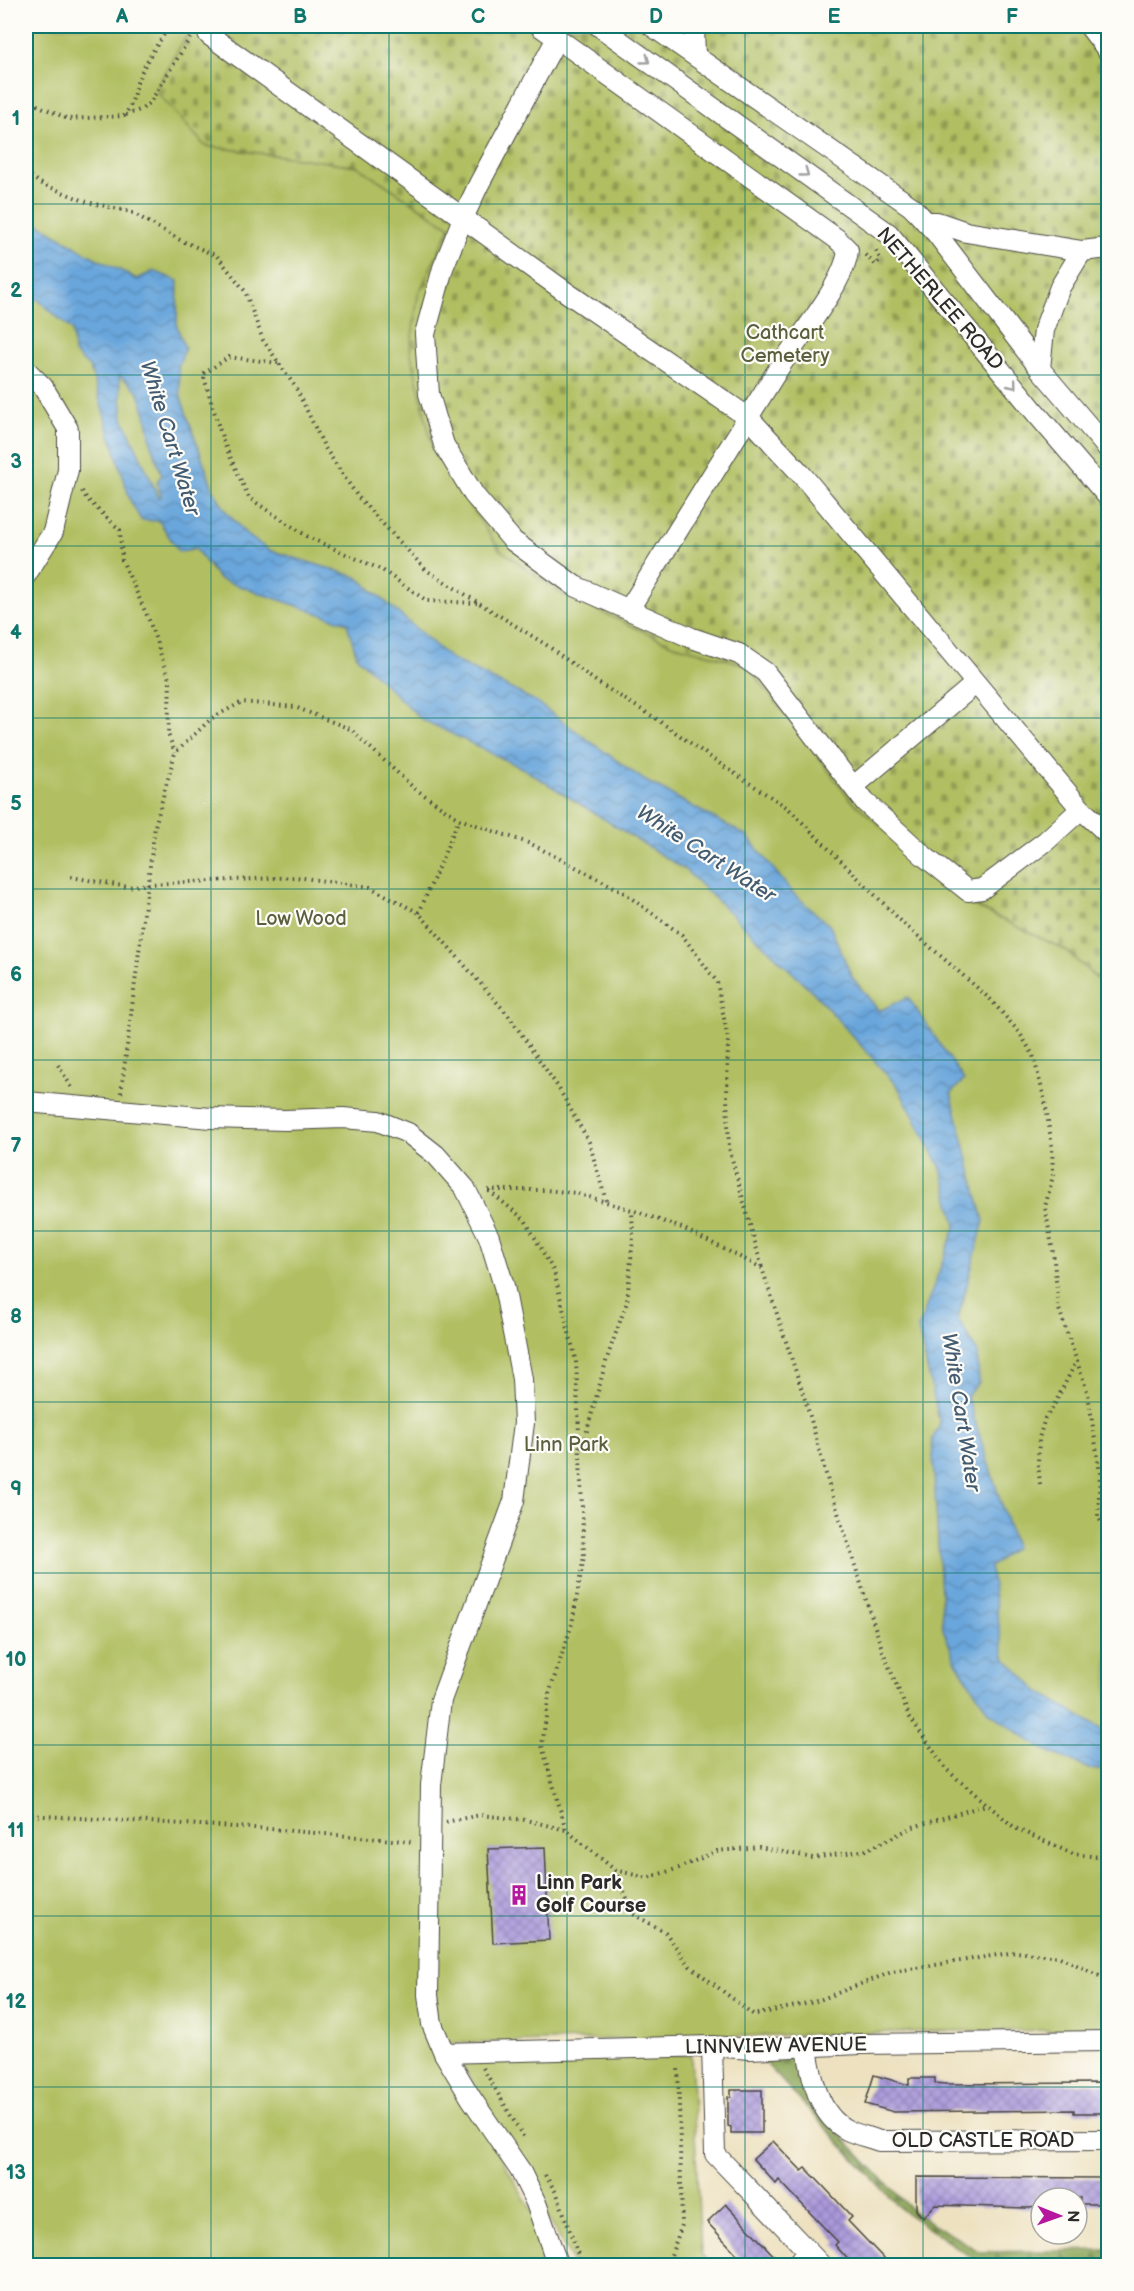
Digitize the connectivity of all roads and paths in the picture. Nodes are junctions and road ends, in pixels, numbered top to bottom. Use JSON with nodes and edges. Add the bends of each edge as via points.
{"nodes":[{"id":1,"x":170,"y":26,"type":"edge"},
{"id":2,"x":540,"y":26,"type":"edge"},
{"id":3,"x":598,"y":26,"type":"edge"},
{"id":4,"x":652,"y":26,"type":"edge"},
{"id":5,"x":694,"y":26,"type":"edge"},
{"id":6,"x":1089,"y":26,"type":"edge"},
{"id":7,"x":200,"y":27,"type":"edge"},
{"id":8,"x":557,"y":38,"type":"junction"},
{"id":9,"x":1108,"y":51,"type":"edge"},
{"id":10,"x":695,"y":55,"type":"junction"},
{"id":11,"x":26,"y":100,"type":"edge"},
{"id":12,"x":124,"y":116,"type":"junction"},
{"id":13,"x":26,"y":173,"type":"edge"},
{"id":14,"x":463,"y":218,"type":"junction"},
{"id":15,"x":926,"y":222,"type":"junction"},
{"id":16,"x":1108,"y":248,"type":"edge"},
{"id":17,"x":1082,"y":251,"type":"junction"},
{"id":18,"x":279,"y":363,"type":"junction"},
{"id":19,"x":1040,"y":369,"type":"junction"},
{"id":20,"x":26,"y":370,"type":"edge"},
{"id":21,"x":749,"y":418,"type":"junction"},
{"id":22,"x":1108,"y":448,"type":"edge"},
{"id":23,"x":68,"y":470,"type":"junction"},
{"id":24,"x":1108,"y":497,"type":"edge"},
{"id":25,"x":26,"y":575,"type":"edge"},
{"id":26,"x":479,"y":603,"type":"junction"},
{"id":27,"x":629,"y":609,"type":"junction"},
{"id":28,"x":975,"y":684,"type":"junction"},
{"id":29,"x":175,"y":753,"type":"junction"},
{"id":30,"x":854,"y":786,"type":"junction"},
{"id":31,"x":1082,"y":809,"type":"junction"},
{"id":32,"x":459,"y":819,"type":"junction"},
{"id":33,"x":1108,"y":834,"type":"edge"},
{"id":34,"x":70,"y":877,"type":"dead end"},
{"id":35,"x":149,"y":884,"type":"junction"},
{"id":36,"x":419,"y":913,"type":"junction"},
{"id":37,"x":26,"y":1102,"type":"edge"},
{"id":38,"x":119,"y":1111,"type":"junction"},
{"id":39,"x":465,"y":1188,"type":"junction"},
{"id":40,"x":488,"y":1190,"type":"junction"},
{"id":41,"x":606,"y":1202,"type":"junction"},
{"id":42,"x":632,"y":1210,"type":"junction"},
{"id":43,"x":762,"y":1268,"type":"junction"},
{"id":44,"x":1076,"y":1361,"type":"junction"},
{"id":45,"x":581,"y":1453,"type":"junction"},
{"id":46,"x":1040,"y":1484,"type":"dead end"},
{"id":47,"x":1108,"y":1532,"type":"edge"},
{"id":48,"x":986,"y":1805,"type":"junction"},
{"id":49,"x":26,"y":1815,"type":"edge"},
{"id":50,"x":566,"y":1830,"type":"junction"},
{"id":51,"x":431,"y":1835,"type":"junction"},
{"id":52,"x":1108,"y":1858,"type":"edge"},
{"id":53,"x":615,"y":1870,"type":"junction"},
{"id":54,"x":1108,"y":1980,"type":"edge"},
{"id":55,"x":1108,"y":2041,"type":"edge"},
{"id":56,"x":712,"y":2046,"type":"junction"},
{"id":57,"x":692,"y":2047,"type":"junction"},
{"id":58,"x":807,"y":2047,"type":"junction"},
{"id":59,"x":444,"y":2053,"type":"junction"},
{"id":60,"x":1108,"y":2140,"type":"edge"},
{"id":61,"x":808,"y":2261,"type":"edge"},
{"id":62,"x":558,"y":2265,"type":"edge"},
{"id":63,"x":667,"y":2265,"type":"edge"}],
"edges":[{"from":1,"to":12,"type":"path","via":[[146,61],[136,84],[134,102]]},
{"from":2,"to":8,"type":"street"},
{"from":3,"to":24,"type":"street","name":"NETHERLEE ROAD","one_way":true,"via":[[890,234]]},
{"from":4,"to":10,"type":"street"},
{"from":5,"to":10,"type":"street"},
{"from":6,"to":9,"type":"street"},
{"from":7,"to":12,"type":"path","via":[[152,101]]},
{"from":7,"to":14,"type":"street"},
{"from":8,"to":14,"type":"street"},
{"from":8,"to":21,"type":"street","via":[[848,250],[837,282]]},
{"from":10,"to":15,"type":"street","via":[[912,207]]},
{"from":11,"to":12,"type":"path","via":[[68,119]]},
{"from":13,"to":18,"type":"path","via":[[40,183],[87,202],[131,212],[217,256],[245,291],[263,339]]},
{"from":14,"to":21,"type":"street"},
{"from":14,"to":27,"type":"street","via":[[443,268],[425,334],[429,394],[444,445],[474,495],[513,541],[575,586]]},
{"from":15,"to":17,"type":"street"},
{"from":15,"to":19,"type":"street"},
{"from":16,"to":17,"type":"street"},
{"from":17,"to":19,"type":"street","via":[[1060,287],[1044,330]]},
{"from":18,"to":26,"type":"path","via":[[296,388],[325,448],[358,497],[426,570]]},
{"from":18,"to":26,"type":"path","via":[[229,357],[203,374],[223,441],[249,498],[310,538],[382,570],[427,601]]},
{"from":19,"to":22,"type":"street"},
{"from":20,"to":23,"type":"street","via":[[43,387],[68,429]]},
{"from":21,"to":27,"type":"street"},
{"from":21,"to":28,"type":"street","via":[[802,475]]},
{"from":23,"to":25,"type":"street","via":[[53,532]]},
{"from":23,"to":29,"type":"path","via":[[87,499],[120,530],[122,560],[149,620],[170,682],[168,734]]},
{"from":26,"to":44,"type":"path","via":[[788,808],[904,924],[990,999],[1019,1032],[1033,1055],[1045,1101],[1053,1176],[1045,1207],[1059,1309]]},
{"from":27,"to":30,"type":"street","via":[[739,654],[765,672]]},
{"from":28,"to":30,"type":"street"},
{"from":28,"to":31,"type":"street"},
{"from":29,"to":32,"type":"path","via":[[212,718],[242,702],[295,707],[350,729],[414,788]]},
{"from":29,"to":35,"type":"path","via":[[155,826]]},
{"from":30,"to":31,"type":"street","via":[[865,802],[968,891],[982,889]]},
{"from":31,"to":33,"type":"street"},
{"from":32,"to":36,"type":"path"},
{"from":32,"to":43,"type":"path","via":[[531,844],[620,891],[682,935],[717,982],[728,1039],[729,1148]]},
{"from":34,"to":35,"type":"path","via":[[128,887]]},
{"from":35,"to":36,"type":"path","via":[[296,877],[370,887]]},
{"from":35,"to":38,"type":"path"},
{"from":36,"to":41,"type":"path","via":[[508,1015],[558,1087],[589,1142]]},
{"from":37,"to":38,"type":"street"},
{"from":38,"to":39,"type":"street","via":[[212,1118],[378,1121],[418,1140]]},
{"from":39,"to":40,"type":"path"},
{"from":39,"to":51,"type":"street","via":[[489,1237],[504,1286],[522,1379],[524,1423],[514,1501],[441,1700],[431,1785]]},
{"from":40,"to":41,"type":"path","via":[[566,1192]]},
{"from":40,"to":45,"type":"path","via":[[525,1220],[554,1272],[576,1361]]},
{"from":41,"to":42,"type":"path"},
{"from":42,"to":43,"type":"path","via":[[682,1228]]},
{"from":42,"to":45,"type":"path","via":[[627,1302]]},
{"from":43,"to":48,"type":"path","via":[[882,1649],[909,1716],[947,1770]]},
{"from":44,"to":46,"type":"path","via":[[1045,1418],[1039,1438]]},
{"from":44,"to":47,"type":"path","via":[[1088,1394],[1100,1473],[1098,1518]]},
{"from":45,"to":50,"type":"path","via":[[584,1556],[572,1624],[549,1694],[542,1746]]},
{"from":48,"to":52,"type":"path","via":[[1015,1828],[1073,1854]]},
{"from":48,"to":53,"type":"path","via":[[913,1827],[867,1850],[813,1858],[759,1847],[717,1851],[647,1878]]},
{"from":49,"to":51,"type":"path"},
{"from":50,"to":51,"type":"path","via":[[480,1815]]},
{"from":50,"to":53,"type":"path"},
{"from":51,"to":59,"type":"street","via":[[428,1995],[432,2024]]},
{"from":53,"to":54,"type":"path","via":[[633,1914],[665,1932],[690,1966],[754,2015],[814,2002],[892,1972],[1016,1952],[1060,1958]]},
{"from":55,"to":58,"type":"street","name":"LINNVIEW AVENUE"},
{"from":56,"to":57,"type":"street","name":"LINNVIEW AVENUE"},
{"from":56,"to":58,"type":"street","name":"LINNVIEW AVENUE"},
{"from":56,"to":61,"type":"street","via":[[715,2154]]},
{"from":57,"to":59,"type":"street","name":"LINNVIEW AVENUE"},
{"from":57,"to":63,"type":"path","via":[[678,2062],[682,2225]]},
{"from":58,"to":60,"type":"street","name":"OLD CASTLE ROAD","via":[[819,2099],[834,2120],[848,2130],[879,2141]]},
{"from":59,"to":62,"type":"street","via":[[520,2170]]}]}
